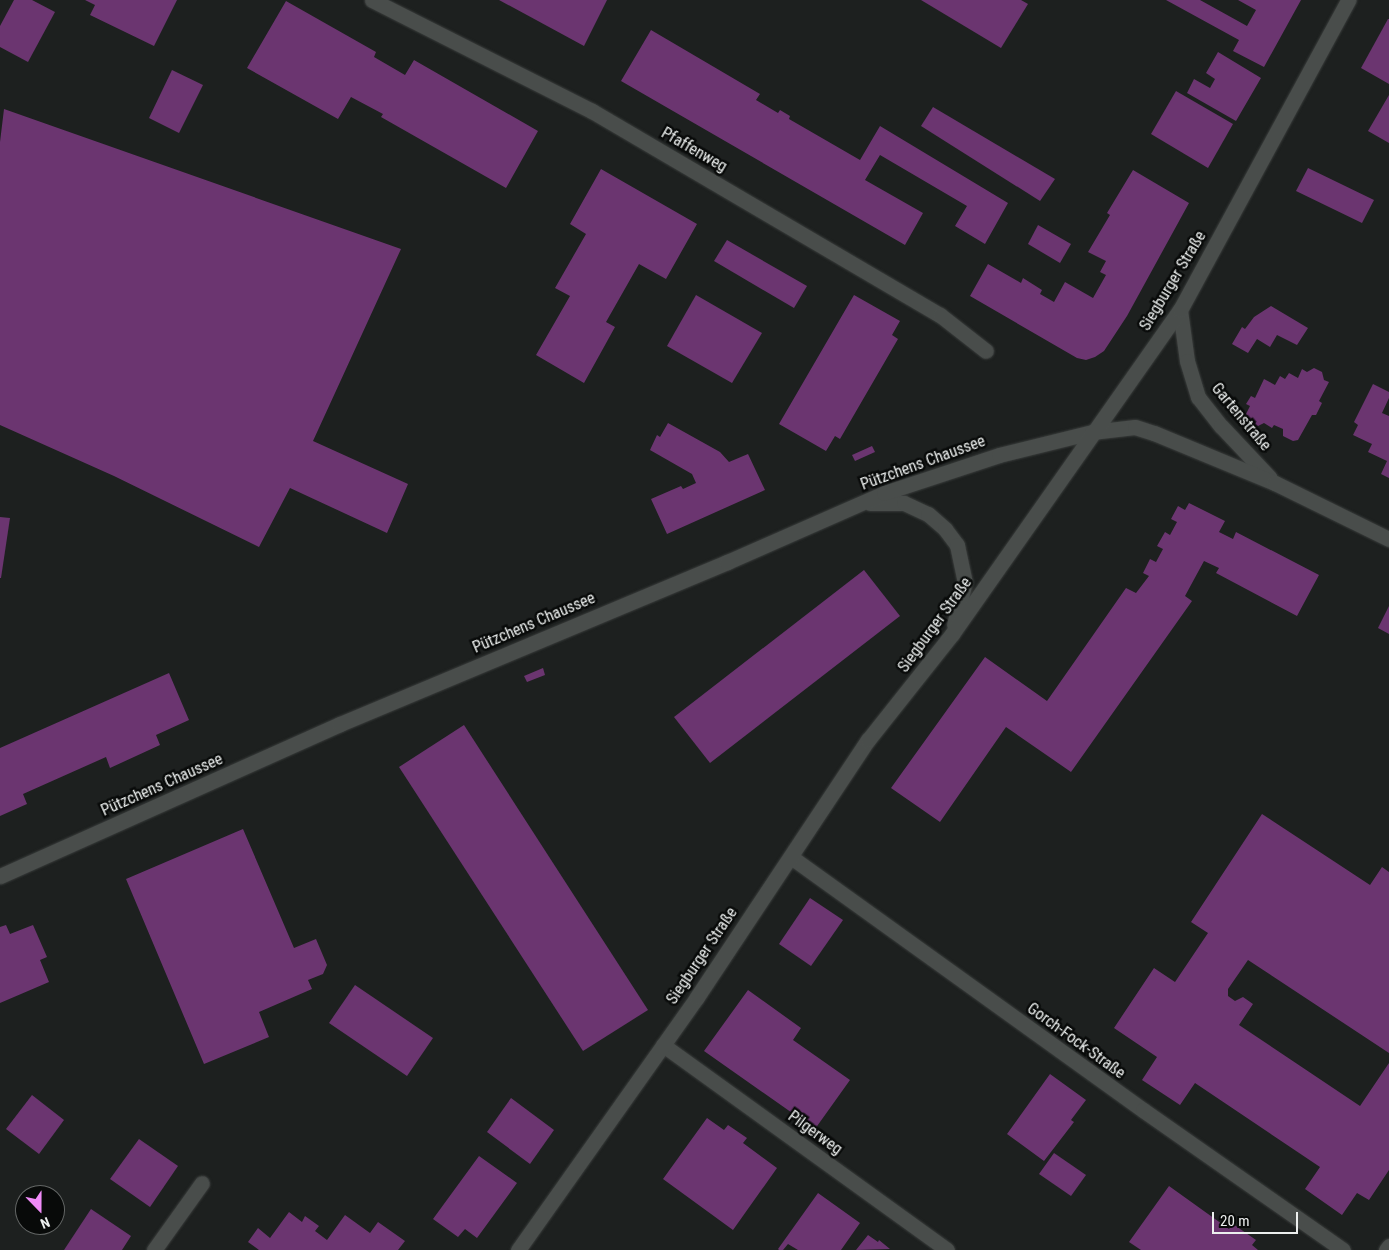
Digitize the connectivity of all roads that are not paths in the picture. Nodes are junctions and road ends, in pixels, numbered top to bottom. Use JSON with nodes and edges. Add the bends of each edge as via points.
{"nodes":[{"id":1,"x":372,"y":0,"type":"edge"},
{"id":2,"x":1348,"y":0,"type":"edge"},
{"id":3,"x":1180,"y":310,"type":"junction"},
{"id":4,"x":986,"y":351,"type":"dead end"},
{"id":5,"x":1092,"y":432,"type":"junction"},
{"id":6,"x":1275,"y":483,"type":"junction"},
{"id":7,"x":864,"y":503,"type":"junction"},
{"id":8,"x":1389,"y":538,"type":"edge"},
{"id":9,"x":952,"y":634,"type":"junction"},
{"id":10,"x":791,"y":857,"type":"junction"},
{"id":11,"x":0,"y":876,"type":"edge"},
{"id":12,"x":663,"y":1045,"type":"junction"},
{"id":13,"x":202,"y":1183,"type":"dead end"},
{"id":14,"x":1389,"y":1246,"type":"edge"},
{"id":15,"x":154,"y":1250,"type":"edge"},
{"id":16,"x":518,"y":1250,"type":"edge"},
{"id":17,"x":948,"y":1250,"type":"edge"},
{"id":18,"x":1343,"y":1250,"type":"edge"},
{"id":19,"x":1386,"y":1250,"type":"edge"}],
"edges":[{"from":1,"to":4,"type":"street","name":"Pfaffenweg","via":[[600,116],[940,315]]},
{"from":2,"to":3,"type":"street","name":"Siegburger Straße"},
{"from":3,"to":5,"type":"street","name":"Siegburger Straße"},
{"from":3,"to":6,"type":"street","name":"Gartenstraße","via":[[1187,361],[1198,397]]},
{"from":5,"to":6,"type":"street","name":"Gartenstraße","via":[[1135,428]]},
{"from":5,"to":7,"type":"street","name":"Pützchens Chaussee","via":[[999,455],[884,493]]},
{"from":5,"to":9,"type":"street","name":"Siegburger Straße"},
{"from":6,"to":8,"type":"street","name":"Gartenstraße"},
{"from":7,"to":9,"type":"street","via":[[904,503],[928,514],[945,528],[957,545],[965,582]]},
{"from":7,"to":11,"type":"street","name":"Pützchens Chaussee","via":[[340,724]]},
{"from":9,"to":10,"type":"street","name":"Siegburger Straße","via":[[868,740]]},
{"from":10,"to":12,"type":"street","name":"Siegburger Straße"},
{"from":10,"to":18,"type":"street","name":"Gorch-Fock-Straße"},
{"from":12,"to":16,"type":"street","name":"Siegburger Straße"},
{"from":12,"to":17,"type":"street","name":"Pilgerweg"},
{"from":13,"to":15,"type":"street"},
{"from":14,"to":19,"type":"street"}]}
